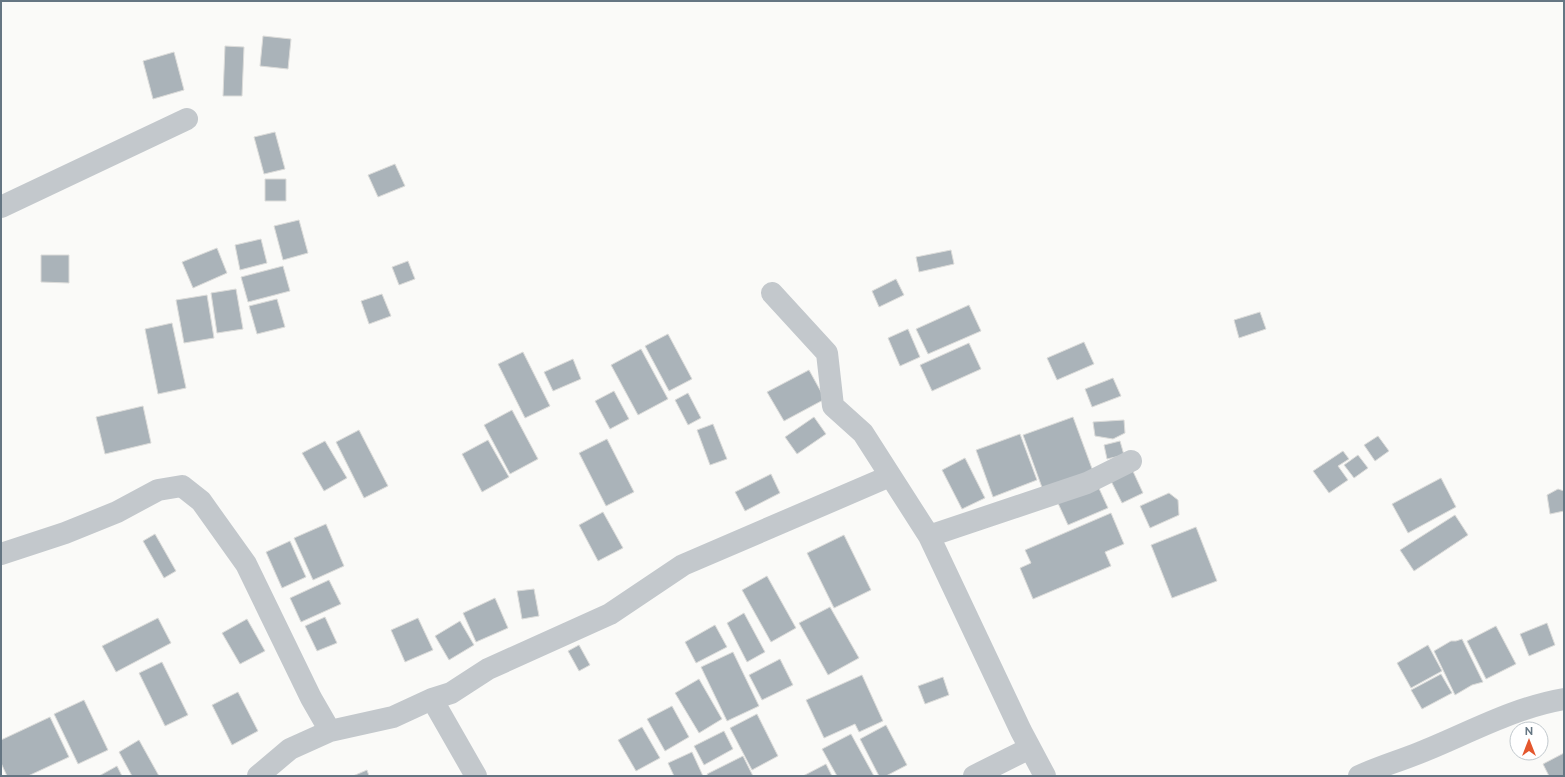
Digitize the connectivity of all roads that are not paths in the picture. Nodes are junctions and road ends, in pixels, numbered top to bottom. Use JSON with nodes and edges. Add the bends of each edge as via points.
{"nodes":[{"id":1,"x":187,"y":119,"type":"dead end"},
{"id":2,"x":1,"y":206,"type":"edge"},
{"id":3,"x":772,"y":293,"type":"dead end"},
{"id":4,"x":1131,"y":461,"type":"dead end"},
{"id":5,"x":890,"y":476,"type":"junction"},
{"id":6,"x":929,"y":536,"type":"junction"},
{"id":7,"x":1,"y":554,"type":"edge"},
{"id":8,"x":432,"y":699,"type":"junction"},
{"id":9,"x":1564,"y":699,"type":"edge"},
{"id":10,"x":330,"y":731,"type":"junction"},
{"id":11,"x":1030,"y":748,"type":"junction"},
{"id":12,"x":258,"y":776,"type":"edge"},
{"id":13,"x":476,"y":776,"type":"edge"},
{"id":14,"x":974,"y":776,"type":"edge"},
{"id":15,"x":1044,"y":776,"type":"edge"},
{"id":16,"x":1359,"y":776,"type":"edge"}],
"edges":[{"from":1,"to":2,"type":"street"},
{"from":3,"to":5,"type":"street","via":[[827,353],[833,406],[863,433]]},
{"from":4,"to":6,"type":"street","via":[[1087,483]]},
{"from":5,"to":6,"type":"street"},
{"from":5,"to":8,"type":"street","via":[[683,565],[610,614],[488,669],[451,693]]},
{"from":6,"to":11,"type":"street"},
{"from":7,"to":10,"type":"street","via":[[65,533],[117,512],[158,490],[182,486],[201,500],[246,564],[311,698]]},
{"from":8,"to":10,"type":"street","via":[[393,717]]},
{"from":8,"to":13,"type":"street"},
{"from":9,"to":16,"type":"street","via":[[1493,720]]},
{"from":10,"to":12,"type":"street","via":[[290,749]]},
{"from":11,"to":14,"type":"street"},
{"from":11,"to":15,"type":"street"}]}
